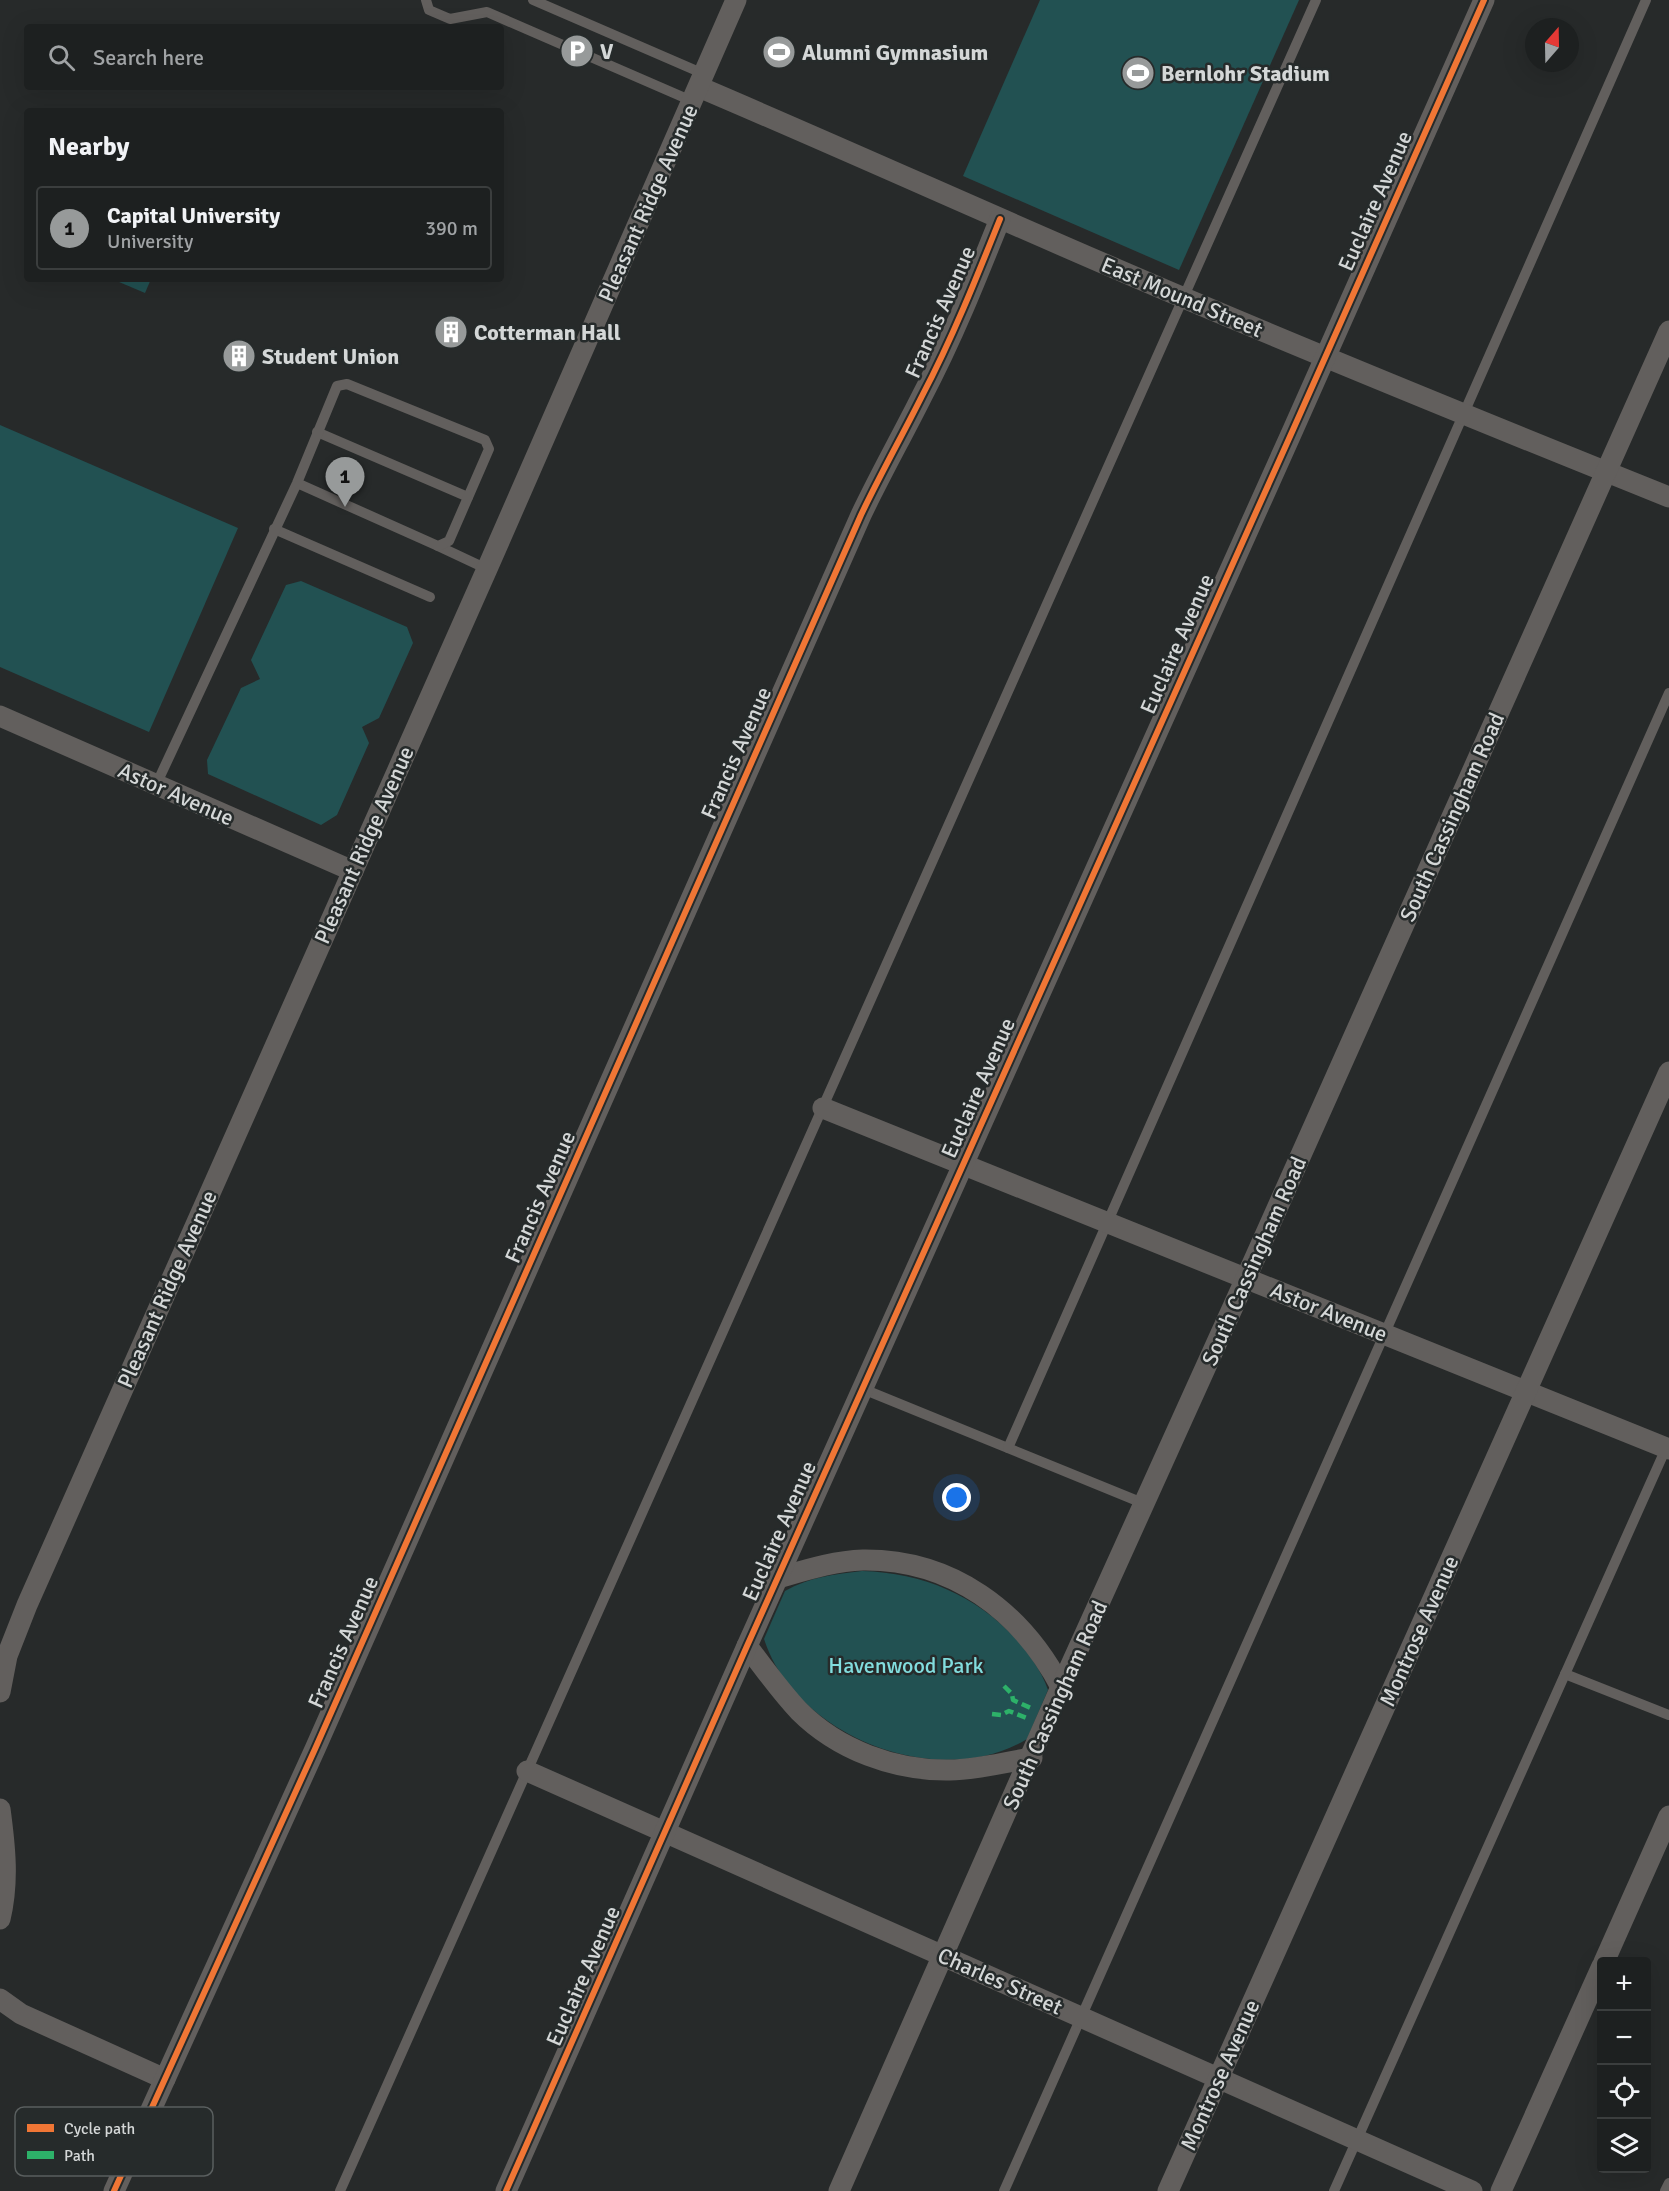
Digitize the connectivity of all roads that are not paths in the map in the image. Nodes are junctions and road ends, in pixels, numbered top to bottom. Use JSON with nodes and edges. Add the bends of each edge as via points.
{"nodes":[{"id":1,"x":426,"y":0,"type":"edge"},
{"id":2,"x":533,"y":0,"type":"edge"},
{"id":3,"x":736,"y":0,"type":"edge"},
{"id":4,"x":1316,"y":0,"type":"edge"},
{"id":5,"x":1484,"y":0,"type":"edge"},
{"id":6,"x":1646,"y":0,"type":"edge"},
{"id":7,"x":698,"y":87,"type":"junction"},
{"id":8,"x":1000,"y":219,"type":"junction"},
{"id":9,"x":1184,"y":298,"type":"junction"},
{"id":10,"x":1669,"y":332,"type":"edge"},
{"id":11,"x":1324,"y":357,"type":"junction"},
{"id":12,"x":1464,"y":414,"type":"junction"},
{"id":13,"x":317,"y":432,"type":"junction"},
{"id":14,"x":1607,"y":472,"type":"junction"},
{"id":15,"x":297,"y":483,"type":"junction"},
{"id":16,"x":468,"y":497,"type":"junction"},
{"id":17,"x":1669,"y":497,"type":"edge"},
{"id":18,"x":274,"y":528,"type":"junction"},
{"id":19,"x":438,"y":546,"type":"junction"},
{"id":20,"x":487,"y":569,"type":"junction"},
{"id":21,"x":429,"y":597,"type":"dead end"},
{"id":22,"x":1669,"y":693,"type":"edge"},
{"id":23,"x":0,"y":716,"type":"edge"},
{"id":24,"x":156,"y":784,"type":"junction"},
{"id":25,"x":353,"y":871,"type":"junction"},
{"id":26,"x":1669,"y":1072,"type":"edge"},
{"id":27,"x":823,"y":1108,"type":"junction"},
{"id":28,"x":963,"y":1164,"type":"junction"},
{"id":29,"x":1107,"y":1222,"type":"junction"},
{"id":30,"x":1246,"y":1278,"type":"junction"},
{"id":31,"x":1384,"y":1334,"type":"junction"},
{"id":32,"x":863,"y":1389,"type":"junction"},
{"id":33,"x":1526,"y":1391,"type":"junction"},
{"id":34,"x":1668,"y":1446,"type":"edge"},
{"id":35,"x":1008,"y":1448,"type":"junction"},
{"id":36,"x":1145,"y":1504,"type":"junction"},
{"id":37,"x":778,"y":1578,"type":"junction"},
{"id":38,"x":747,"y":1646,"type":"junction"},
{"id":39,"x":1565,"y":1674,"type":"junction"},
{"id":40,"x":1061,"y":1687,"type":"junction"},
{"id":41,"x":0,"y":1692,"type":"edge"},
{"id":42,"x":1669,"y":1715,"type":"edge"},
{"id":43,"x":1032,"y":1758,"type":"junction"},
{"id":44,"x":527,"y":1771,"type":"junction"},
{"id":45,"x":0,"y":1809,"type":"edge"},
{"id":46,"x":1669,"y":1816,"type":"edge"},
{"id":47,"x":666,"y":1833,"type":"junction"},
{"id":48,"x":0,"y":1919,"type":"edge"},
{"id":49,"x":944,"y":1957,"type":"junction"},
{"id":50,"x":1606,"y":1957,"type":"edge"},
{"id":51,"x":1597,"y":1977,"type":"edge"},
{"id":52,"x":0,"y":1999,"type":"edge"},
{"id":53,"x":1081,"y":2017,"type":"junction"},
{"id":54,"x":1219,"y":2078,"type":"junction"},
{"id":55,"x":165,"y":2079,"type":"junction"},
{"id":56,"x":152,"y":2107,"type":"edge"},
{"id":57,"x":1357,"y":2140,"type":"junction"},
{"id":58,"x":121,"y":2176,"type":"edge"},
{"id":59,"x":1669,"y":2183,"type":"edge"},
{"id":60,"x":114,"y":2191,"type":"edge"},
{"id":61,"x":340,"y":2191,"type":"edge"},
{"id":62,"x":506,"y":2191,"type":"edge"},
{"id":63,"x":839,"y":2191,"type":"edge"},
{"id":64,"x":1004,"y":2191,"type":"edge"},
{"id":65,"x":1168,"y":2191,"type":"edge"},
{"id":66,"x":1334,"y":2191,"type":"edge"},
{"id":67,"x":1472,"y":2191,"type":"edge"},
{"id":68,"x":1501,"y":2191,"type":"edge"},
{"id":69,"x":1665,"y":2191,"type":"edge"}],
"edges":[{"from":1,"to":7,"type":"lane","via":[[429,10],[450,19],[487,12]]},
{"from":2,"to":7,"type":"lane"},
{"from":3,"to":7,"type":"street","name":"Pleasant Ridge Avenue"},
{"from":4,"to":9,"type":"lane"},
{"from":5,"to":11,"type":"street","name":"Euclaire Avenue"},
{"from":6,"to":12,"type":"lane"},
{"from":7,"to":8,"type":"street","name":"East Mound Street"},
{"from":7,"to":20,"type":"street","name":"Pleasant Ridge Avenue"},
{"from":8,"to":9,"type":"street","name":"East Mound Street"},
{"from":8,"to":55,"type":"street","name":"Francis Avenue","via":[[923,395],[861,515]]},
{"from":9,"to":11,"type":"street","name":"East Mound Street"},
{"from":9,"to":27,"type":"lane"},
{"from":10,"to":14,"type":"street","name":"South Cassingham Road"},
{"from":11,"to":12,"type":"street","name":"East Mound Street"},
{"from":11,"to":28,"type":"street","name":"Euclaire Avenue"},
{"from":12,"to":14,"type":"street","name":"East Mound Street"},
{"from":12,"to":29,"type":"lane"},
{"from":13,"to":15,"type":"lane"},
{"from":13,"to":16,"type":"lane"},
{"from":13,"to":16,"type":"lane","via":[[337,386],[347,384],[485,440],[489,449]]},
{"from":14,"to":17,"type":"street","name":"East Mound Street"},
{"from":14,"to":30,"type":"street","name":"South Cassingham Road"},
{"from":15,"to":18,"type":"lane"},
{"from":15,"to":19,"type":"lane"},
{"from":16,"to":19,"type":"lane","via":[[449,541]]},
{"from":18,"to":21,"type":"lane"},
{"from":18,"to":24,"type":"lane"},
{"from":19,"to":20,"type":"lane"},
{"from":20,"to":25,"type":"street","name":"Pleasant Ridge Avenue"},
{"from":22,"to":31,"type":"lane"},
{"from":23,"to":24,"type":"street","name":"Astor Avenue"},
{"from":24,"to":25,"type":"street","name":"Astor Avenue"},
{"from":25,"to":41,"type":"street","name":"Pleasant Ridge Avenue","via":[[27,1605],[7,1656]]},
{"from":26,"to":33,"type":"street","name":"Montrose Avenue"},
{"from":27,"to":28,"type":"street","name":"Astor Avenue"},
{"from":27,"to":44,"type":"lane"},
{"from":28,"to":29,"type":"street","name":"Astor Avenue"},
{"from":28,"to":32,"type":"street","name":"Euclaire Avenue"},
{"from":29,"to":30,"type":"street","name":"Astor Avenue"},
{"from":29,"to":35,"type":"lane"},
{"from":30,"to":31,"type":"street","name":"Astor Avenue"},
{"from":30,"to":36,"type":"street","name":"South Cassingham Road"},
{"from":31,"to":33,"type":"street","name":"Astor Avenue"},
{"from":31,"to":53,"type":"lane"},
{"from":32,"to":35,"type":"lane"},
{"from":32,"to":37,"type":"street","name":"Euclaire Avenue"},
{"from":33,"to":34,"type":"street","name":"Astor Avenue"},
{"from":33,"to":54,"type":"street","name":"Montrose Avenue"},
{"from":34,"to":39,"type":"lane"},
{"from":35,"to":36,"type":"lane"},
{"from":36,"to":40,"type":"street","name":"South Cassingham Road"},
{"from":37,"to":38,"type":"street","name":"Euclaire Avenue"},
{"from":37,"to":40,"type":"street","via":[[862,1560],[890,1561],[945,1576],[993,1602],[1014,1621],[1033,1642]]},
{"from":38,"to":43,"type":"street","via":[[801,1712],[821,1730],[869,1756],[923,1769],[951,1770]]},
{"from":38,"to":47,"type":"street","name":"Euclaire Avenue"},
{"from":39,"to":42,"type":"lane"},
{"from":39,"to":57,"type":"lane"},
{"from":40,"to":43,"type":"street","name":"South Cassingham Road"},
{"from":43,"to":49,"type":"street","name":"South Cassingham Road"},
{"from":44,"to":47,"type":"street","name":"Charles Street"},
{"from":44,"to":61,"type":"lane"},
{"from":45,"to":48,"type":"street","via":[[6,1876]]},
{"from":46,"to":50,"type":"street"},
{"from":47,"to":49,"type":"street","name":"Charles Street"},
{"from":47,"to":62,"type":"street","name":"Euclaire Avenue"},
{"from":49,"to":53,"type":"street","name":"Charles Street"},
{"from":49,"to":63,"type":"street","name":"South Cassingham Road"},
{"from":51,"to":68,"type":"street"},
{"from":52,"to":55,"type":"street","via":[[21,2013]]},
{"from":53,"to":54,"type":"street","name":"Charles Street"},
{"from":53,"to":64,"type":"lane"},
{"from":54,"to":57,"type":"street","name":"Charles Street"},
{"from":54,"to":65,"type":"street","name":"Montrose Avenue"},
{"from":55,"to":56,"type":"street","name":"Francis Avenue"},
{"from":57,"to":66,"type":"lane"},
{"from":57,"to":67,"type":"street","name":"Charles Street"},
{"from":58,"to":60,"type":"street","name":"Francis Avenue"},
{"from":59,"to":69,"type":"lane"}]}
